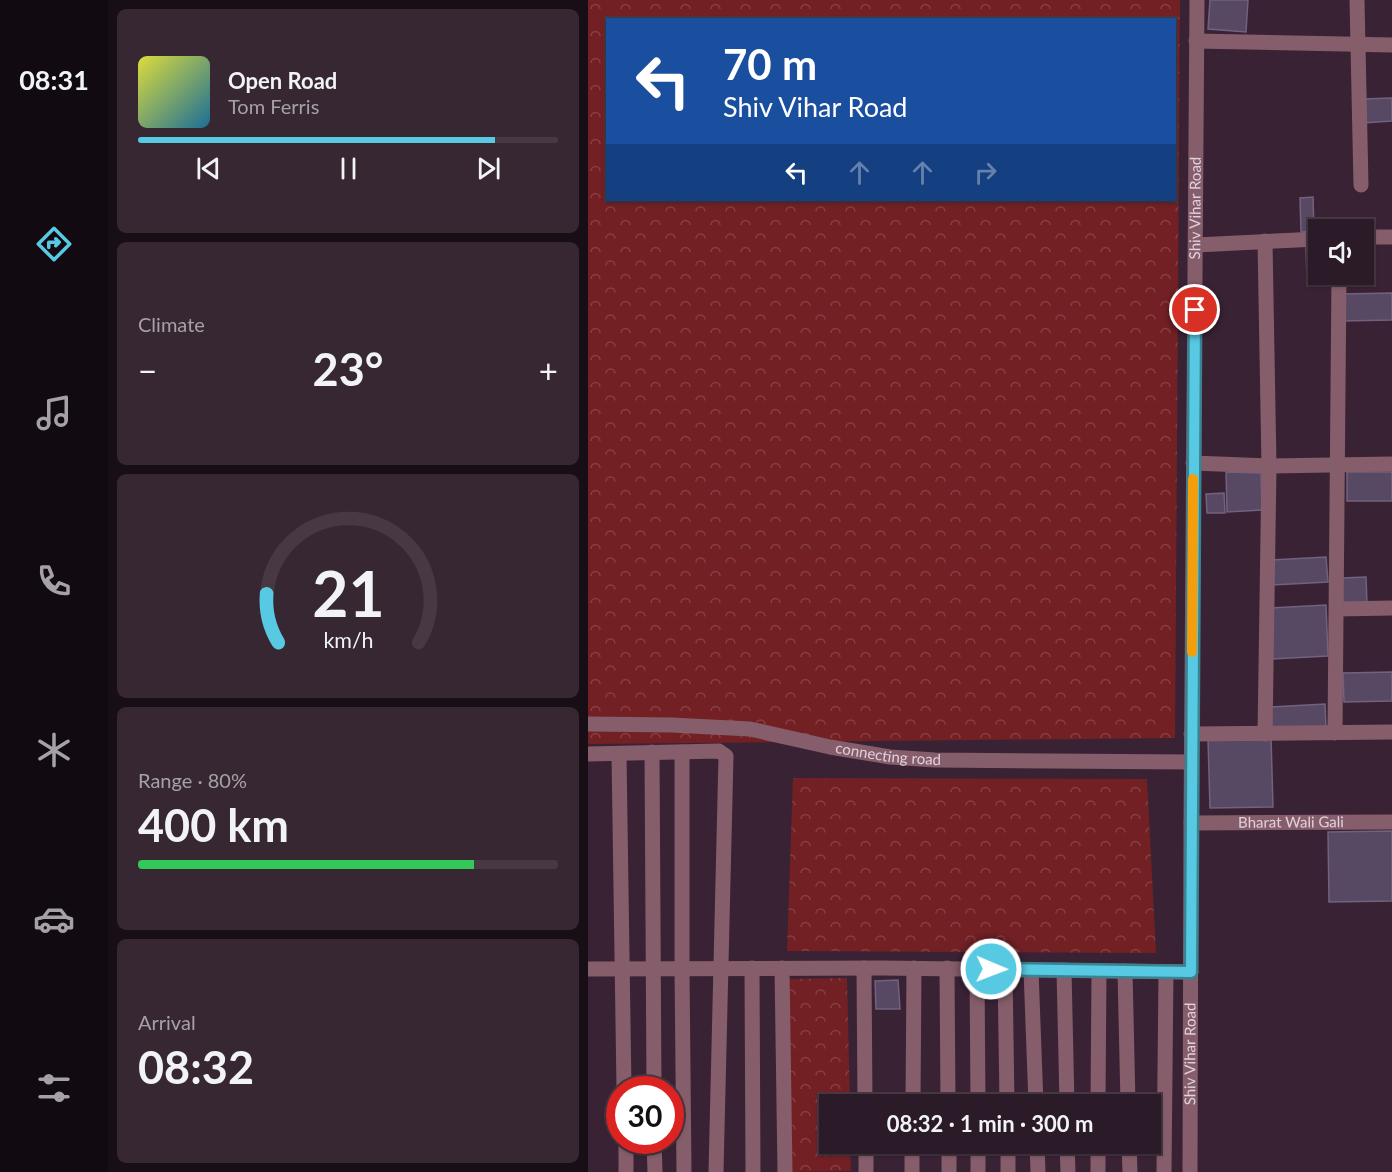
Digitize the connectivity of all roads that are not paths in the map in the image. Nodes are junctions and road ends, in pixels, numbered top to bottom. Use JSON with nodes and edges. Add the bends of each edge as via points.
{"nodes":[{"id":1,"x":1197,"y":0,"type":"edge"},
{"id":2,"x":1357,"y":0,"type":"edge"},
{"id":3,"x":1196,"y":41,"type":"junction"},
{"id":4,"x":1357,"y":44,"type":"junction"},
{"id":5,"x":1392,"y":45,"type":"edge"},
{"id":6,"x":1360,"y":185,"type":"dead end"},
{"id":7,"x":1374,"y":237,"type":"edge"},
{"id":8,"x":1392,"y":237,"type":"edge"},
{"id":9,"x":1308,"y":239,"type":"edge"},
{"id":10,"x":1265,"y":241,"type":"junction"},
{"id":11,"x":1196,"y":244,"type":"junction"},
{"id":12,"x":1339,"y":285,"type":"edge"},
{"id":13,"x":1193,"y":463,"type":"junction"},
{"id":14,"x":1392,"y":464,"type":"edge"},
{"id":15,"x":1338,"y":465,"type":"junction"},
{"id":16,"x":1269,"y":466,"type":"junction"},
{"id":17,"x":1392,"y":608,"type":"edge"},
{"id":18,"x":1337,"y":609,"type":"junction"},
{"id":19,"x":588,"y":724,"type":"edge"},
{"id":20,"x":1392,"y":732,"type":"edge"},
{"id":21,"x":1191,"y":734,"type":"junction"},
{"id":22,"x":1265,"y":734,"type":"junction"},
{"id":23,"x":1335,"y":734,"type":"junction"},
{"id":24,"x":652,"y":752,"type":"junction"},
{"id":25,"x":682,"y":752,"type":"junction"},
{"id":26,"x":588,"y":754,"type":"edge"},
{"id":27,"x":619,"y":754,"type":"junction"},
{"id":28,"x":1191,"y":762,"type":"junction"},
{"id":29,"x":1392,"y":822,"type":"edge"},
{"id":30,"x":1191,"y":823,"type":"junction"},
{"id":31,"x":682,"y":968,"type":"junction"},
{"id":32,"x":719,"y":968,"type":"junction"},
{"id":33,"x":752,"y":968,"type":"junction"},
{"id":34,"x":782,"y":968,"type":"junction"},
{"id":35,"x":864,"y":968,"type":"junction"},
{"id":36,"x":914,"y":968,"type":"junction"},
{"id":37,"x":947,"y":968,"type":"junction"},
{"id":38,"x":588,"y":969,"type":"edge"},
{"id":39,"x":621,"y":969,"type":"junction"},
{"id":40,"x":653,"y":969,"type":"junction"},
{"id":41,"x":977,"y":969,"type":"junction"},
{"id":42,"x":1005,"y":969,"type":"junction"},
{"id":43,"x":1031,"y":969,"type":"junction"},
{"id":44,"x":1064,"y":970,"type":"junction"},
{"id":45,"x":1099,"y":971,"type":"junction"},
{"id":46,"x":1125,"y":971,"type":"junction"},
{"id":47,"x":1166,"y":972,"type":"junction"},
{"id":48,"x":1191,"y":972,"type":"junction"},
{"id":49,"x":624,"y":1076,"type":"edge"},
{"id":50,"x":654,"y":1076,"type":"edge"},
{"id":51,"x":865,"y":1094,"type":"edge"},
{"id":52,"x":913,"y":1094,"type":"edge"},
{"id":53,"x":948,"y":1094,"type":"edge"},
{"id":54,"x":978,"y":1094,"type":"edge"},
{"id":55,"x":1007,"y":1094,"type":"edge"},
{"id":56,"x":1036,"y":1094,"type":"edge"},
{"id":57,"x":1067,"y":1094,"type":"edge"},
{"id":58,"x":1098,"y":1094,"type":"edge"},
{"id":59,"x":1128,"y":1094,"type":"edge"},
{"id":60,"x":626,"y":1154,"type":"edge"},
{"id":61,"x":654,"y":1154,"type":"edge"},
{"id":62,"x":866,"y":1154,"type":"edge"},
{"id":63,"x":912,"y":1154,"type":"edge"},
{"id":64,"x":949,"y":1154,"type":"edge"},
{"id":65,"x":978,"y":1154,"type":"edge"},
{"id":66,"x":1008,"y":1154,"type":"edge"},
{"id":67,"x":1037,"y":1154,"type":"edge"},
{"id":68,"x":1067,"y":1154,"type":"edge"},
{"id":69,"x":1098,"y":1154,"type":"edge"},
{"id":70,"x":1129,"y":1154,"type":"edge"},
{"id":71,"x":626,"y":1172,"type":"edge"},
{"id":72,"x":654,"y":1172,"type":"edge"},
{"id":73,"x":684,"y":1172,"type":"edge"},
{"id":74,"x":716,"y":1172,"type":"edge"},
{"id":75,"x":753,"y":1172,"type":"edge"},
{"id":76,"x":785,"y":1172,"type":"edge"},
{"id":77,"x":866,"y":1172,"type":"edge"},
{"id":78,"x":912,"y":1172,"type":"edge"},
{"id":79,"x":949,"y":1172,"type":"edge"},
{"id":80,"x":978,"y":1172,"type":"edge"},
{"id":81,"x":1008,"y":1172,"type":"edge"},
{"id":82,"x":1038,"y":1172,"type":"edge"},
{"id":83,"x":1068,"y":1172,"type":"edge"},
{"id":84,"x":1098,"y":1172,"type":"edge"},
{"id":85,"x":1130,"y":1172,"type":"edge"},
{"id":86,"x":1164,"y":1172,"type":"edge"},
{"id":87,"x":1190,"y":1172,"type":"edge"}],
"edges":[{"from":1,"to":3,"type":"street","name":"Shiv Vihar Road"},
{"from":2,"to":4,"type":"street"},
{"from":3,"to":4,"type":"street"},
{"from":3,"to":11,"type":"street","name":"Shiv Vihar Road"},
{"from":4,"to":5,"type":"street"},
{"from":4,"to":6,"type":"street"},
{"from":7,"to":8,"type":"street"},
{"from":9,"to":10,"type":"street"},
{"from":10,"to":11,"type":"street"},
{"from":10,"to":16,"type":"street"},
{"from":11,"to":13,"type":"street","name":"Shiv Vihar Road"},
{"from":12,"to":15,"type":"street"},
{"from":13,"to":16,"type":"street"},
{"from":13,"to":21,"type":"street","name":"Shiv Vihar Road"},
{"from":14,"to":15,"type":"street"},
{"from":15,"to":16,"type":"street"},
{"from":15,"to":18,"type":"street"},
{"from":16,"to":22,"type":"street"},
{"from":17,"to":18,"type":"street"},
{"from":18,"to":23,"type":"street"},
{"from":19,"to":28,"type":"street","name":"connecting road","via":[[750,729],[830,747],[935,760]]},
{"from":20,"to":23,"type":"street"},
{"from":21,"to":22,"type":"street"},
{"from":21,"to":28,"type":"street","name":"Shiv Vihar Road"},
{"from":22,"to":23,"type":"street"},
{"from":24,"to":25,"type":"street"},
{"from":24,"to":27,"type":"street"},
{"from":24,"to":40,"type":"street"},
{"from":25,"to":31,"type":"street"},
{"from":25,"to":32,"type":"street","via":[[719,751],[726,756]]},
{"from":26,"to":27,"type":"street"},
{"from":27,"to":39,"type":"street"},
{"from":28,"to":30,"type":"street","name":"Shiv Vihar Road"},
{"from":29,"to":30,"type":"street","name":"Bharat Wali Gali"},
{"from":30,"to":48,"type":"street","name":"Shiv Vihar Road"},
{"from":31,"to":32,"type":"street"},
{"from":31,"to":40,"type":"street"},
{"from":31,"to":73,"type":"street"},
{"from":32,"to":33,"type":"street"},
{"from":32,"to":74,"type":"street"},
{"from":33,"to":34,"type":"street"},
{"from":33,"to":75,"type":"street"},
{"from":34,"to":35,"type":"street"},
{"from":34,"to":76,"type":"street"},
{"from":35,"to":36,"type":"street"},
{"from":35,"to":51,"type":"street"},
{"from":36,"to":37,"type":"street"},
{"from":36,"to":52,"type":"street"},
{"from":37,"to":41,"type":"street"},
{"from":37,"to":53,"type":"street"},
{"from":38,"to":39,"type":"street"},
{"from":39,"to":40,"type":"street"},
{"from":39,"to":49,"type":"street"},
{"from":40,"to":50,"type":"street"},
{"from":41,"to":42,"type":"street"},
{"from":41,"to":54,"type":"street"},
{"from":42,"to":43,"type":"street"},
{"from":42,"to":55,"type":"street"},
{"from":43,"to":44,"type":"street"},
{"from":43,"to":56,"type":"street"},
{"from":44,"to":45,"type":"street"},
{"from":44,"to":57,"type":"street"},
{"from":45,"to":46,"type":"street"},
{"from":45,"to":58,"type":"street"},
{"from":46,"to":47,"type":"street"},
{"from":46,"to":59,"type":"street"},
{"from":47,"to":48,"type":"street"},
{"from":47,"to":86,"type":"street"},
{"from":48,"to":87,"type":"street","name":"Shiv Vihar Road"},
{"from":60,"to":71,"type":"street"},
{"from":61,"to":72,"type":"street"},
{"from":62,"to":77,"type":"street"},
{"from":63,"to":78,"type":"street"},
{"from":64,"to":79,"type":"street"},
{"from":65,"to":80,"type":"street"},
{"from":66,"to":81,"type":"street"},
{"from":67,"to":82,"type":"street"},
{"from":68,"to":83,"type":"street"},
{"from":69,"to":84,"type":"street"},
{"from":70,"to":85,"type":"street"}]}
